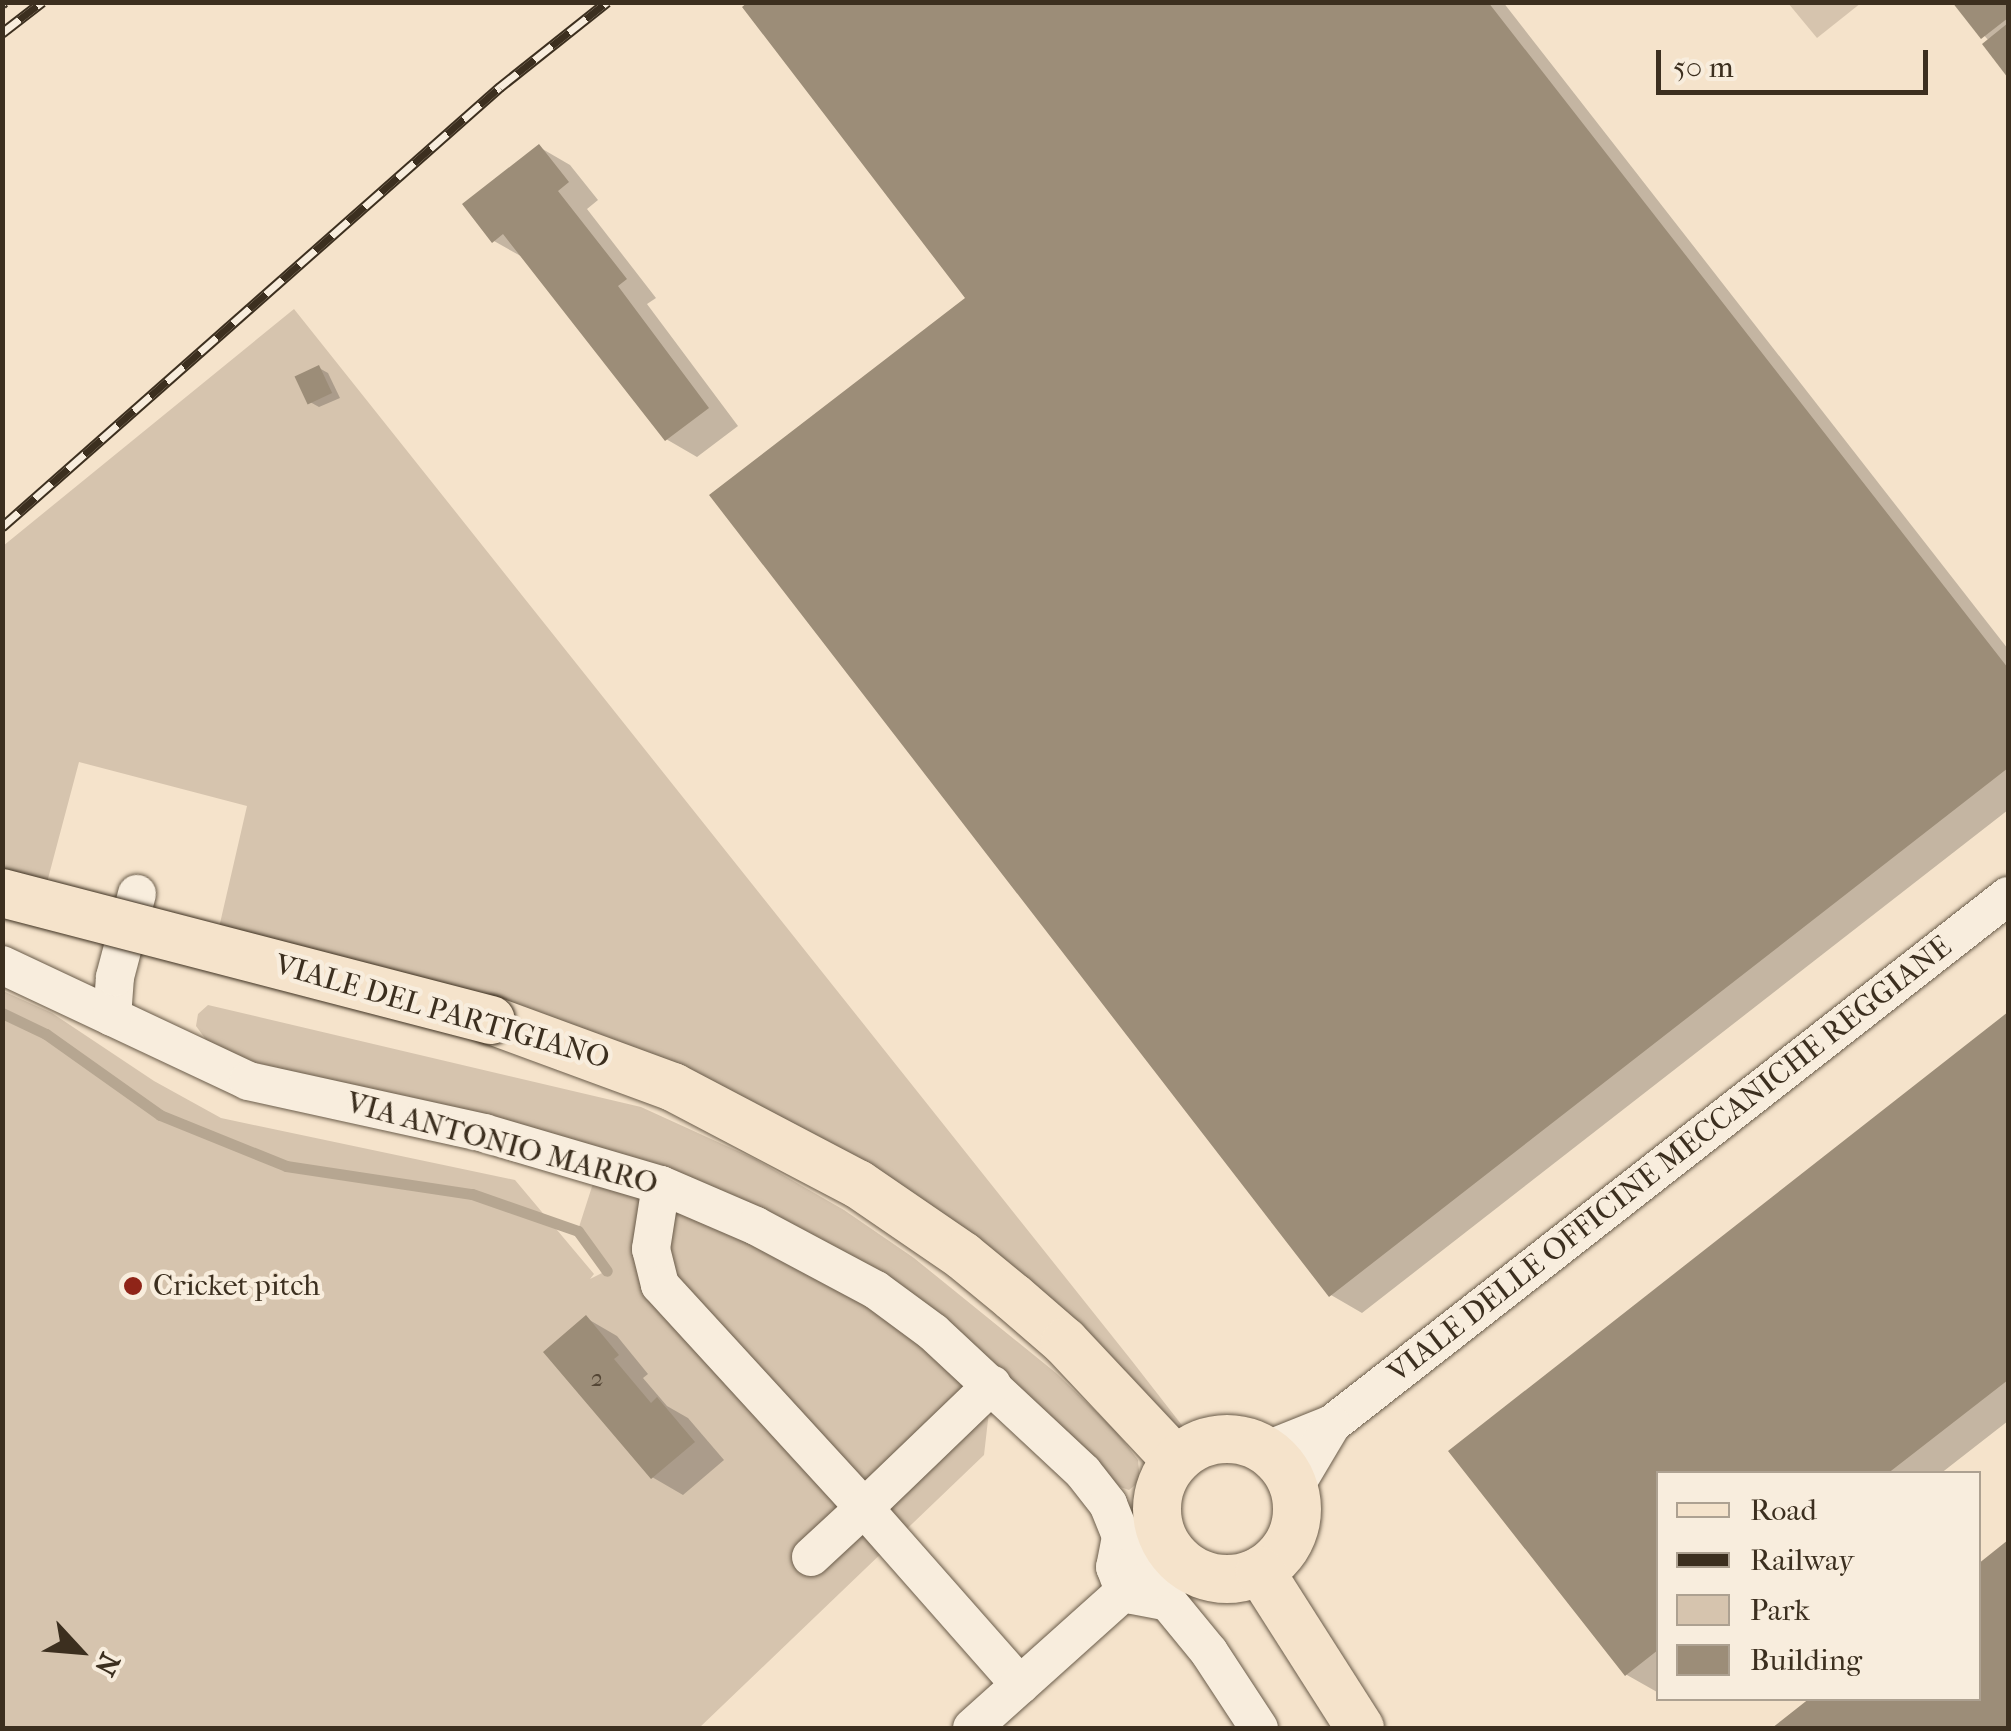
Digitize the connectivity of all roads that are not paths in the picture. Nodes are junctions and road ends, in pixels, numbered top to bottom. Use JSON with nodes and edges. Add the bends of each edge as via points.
{"nodes":[{"id":1,"x":2,"y":893,"type":"edge"},
{"id":2,"x":137,"y":894,"type":"dead end"},
{"id":3,"x":2008,"y":896,"type":"edge"},
{"id":4,"x":2,"y":965,"type":"edge"},
{"id":5,"x":112,"y":1017,"type":"junction"},
{"id":6,"x":660,"y":1185,"type":"junction"},
{"id":7,"x":992,"y":1385,"type":"junction"},
{"id":8,"x":1332,"y":1424,"type":"junction"},
{"id":9,"x":1267,"y":1450,"type":"junction"},
{"id":10,"x":1176,"y":1460,"type":"junction"},
{"id":11,"x":1294,"y":1488,"type":"junction"},
{"id":12,"x":864,"y":1508,"type":"junction"},
{"id":13,"x":1173,"y":1550,"type":"junction"},
{"id":14,"x":811,"y":1556,"type":"dead end"},
{"id":15,"x":1260,"y":1571,"type":"junction"},
{"id":16,"x":1127,"y":1589,"type":"junction"},
{"id":17,"x":1020,"y":1685,"type":"junction"},
{"id":18,"x":972,"y":1728,"type":"edge"},
{"id":19,"x":1259,"y":1728,"type":"edge"},
{"id":20,"x":1360,"y":1728,"type":"edge"}],
"edges":[{"from":1,"to":10,"type":"main road","name":"VIALE DEL PARTIGIANO","bridge":true,"via":[[491,1020],[673,1087],[858,1184],[964,1256],[1065,1342]]},
{"from":2,"to":5,"type":"street","via":[[115,976]]},
{"from":3,"to":8,"type":"street","name":"VIALE DELLE OFFICINE MECCANICHE REGGIANE"},
{"from":4,"to":5,"type":"street","name":"VIA ANTONIO MARRO"},
{"from":5,"to":6,"type":"street","name":"VIA ANTONIO MARRO","via":[[248,1081],[484,1133]]},
{"from":6,"to":7,"type":"street","name":"VIA ANTONIO MARRO","via":[[756,1226],[876,1290]]},
{"from":6,"to":12,"type":"street","via":[[651,1249],[660,1285]]},
{"from":7,"to":12,"type":"street"},
{"from":7,"to":16,"type":"street","name":"VIA ANTONIO MARRO","via":[[1108,1504],[1121,1536],[1116,1567]]},
{"from":8,"to":9,"type":"street","name":"VIALE DELLE OFFICINE MECCANICHE REGGIANE"},
{"from":8,"to":11,"type":"street","name":"VIALE DELLE OFFICINE MECCANICHE REGGIANE"},
{"from":9,"to":10,"type":"main road","via":[[1230,1438],[1192,1448]]},
{"from":9,"to":11,"type":"main road"},
{"from":10,"to":13,"type":"main road","via":[[1158,1495]]},
{"from":11,"to":15,"type":"main road","via":[[1292,1536]]},
{"from":12,"to":14,"type":"street"},
{"from":12,"to":17,"type":"street"},
{"from":13,"to":15,"type":"main road","via":[[1222,1580]]},
{"from":13,"to":16,"type":"street"},
{"from":15,"to":20,"type":"main road"},
{"from":16,"to":17,"type":"street"},
{"from":16,"to":19,"type":"street","via":[[1132,1596],[1168,1602]]},
{"from":17,"to":18,"type":"street"}]}
